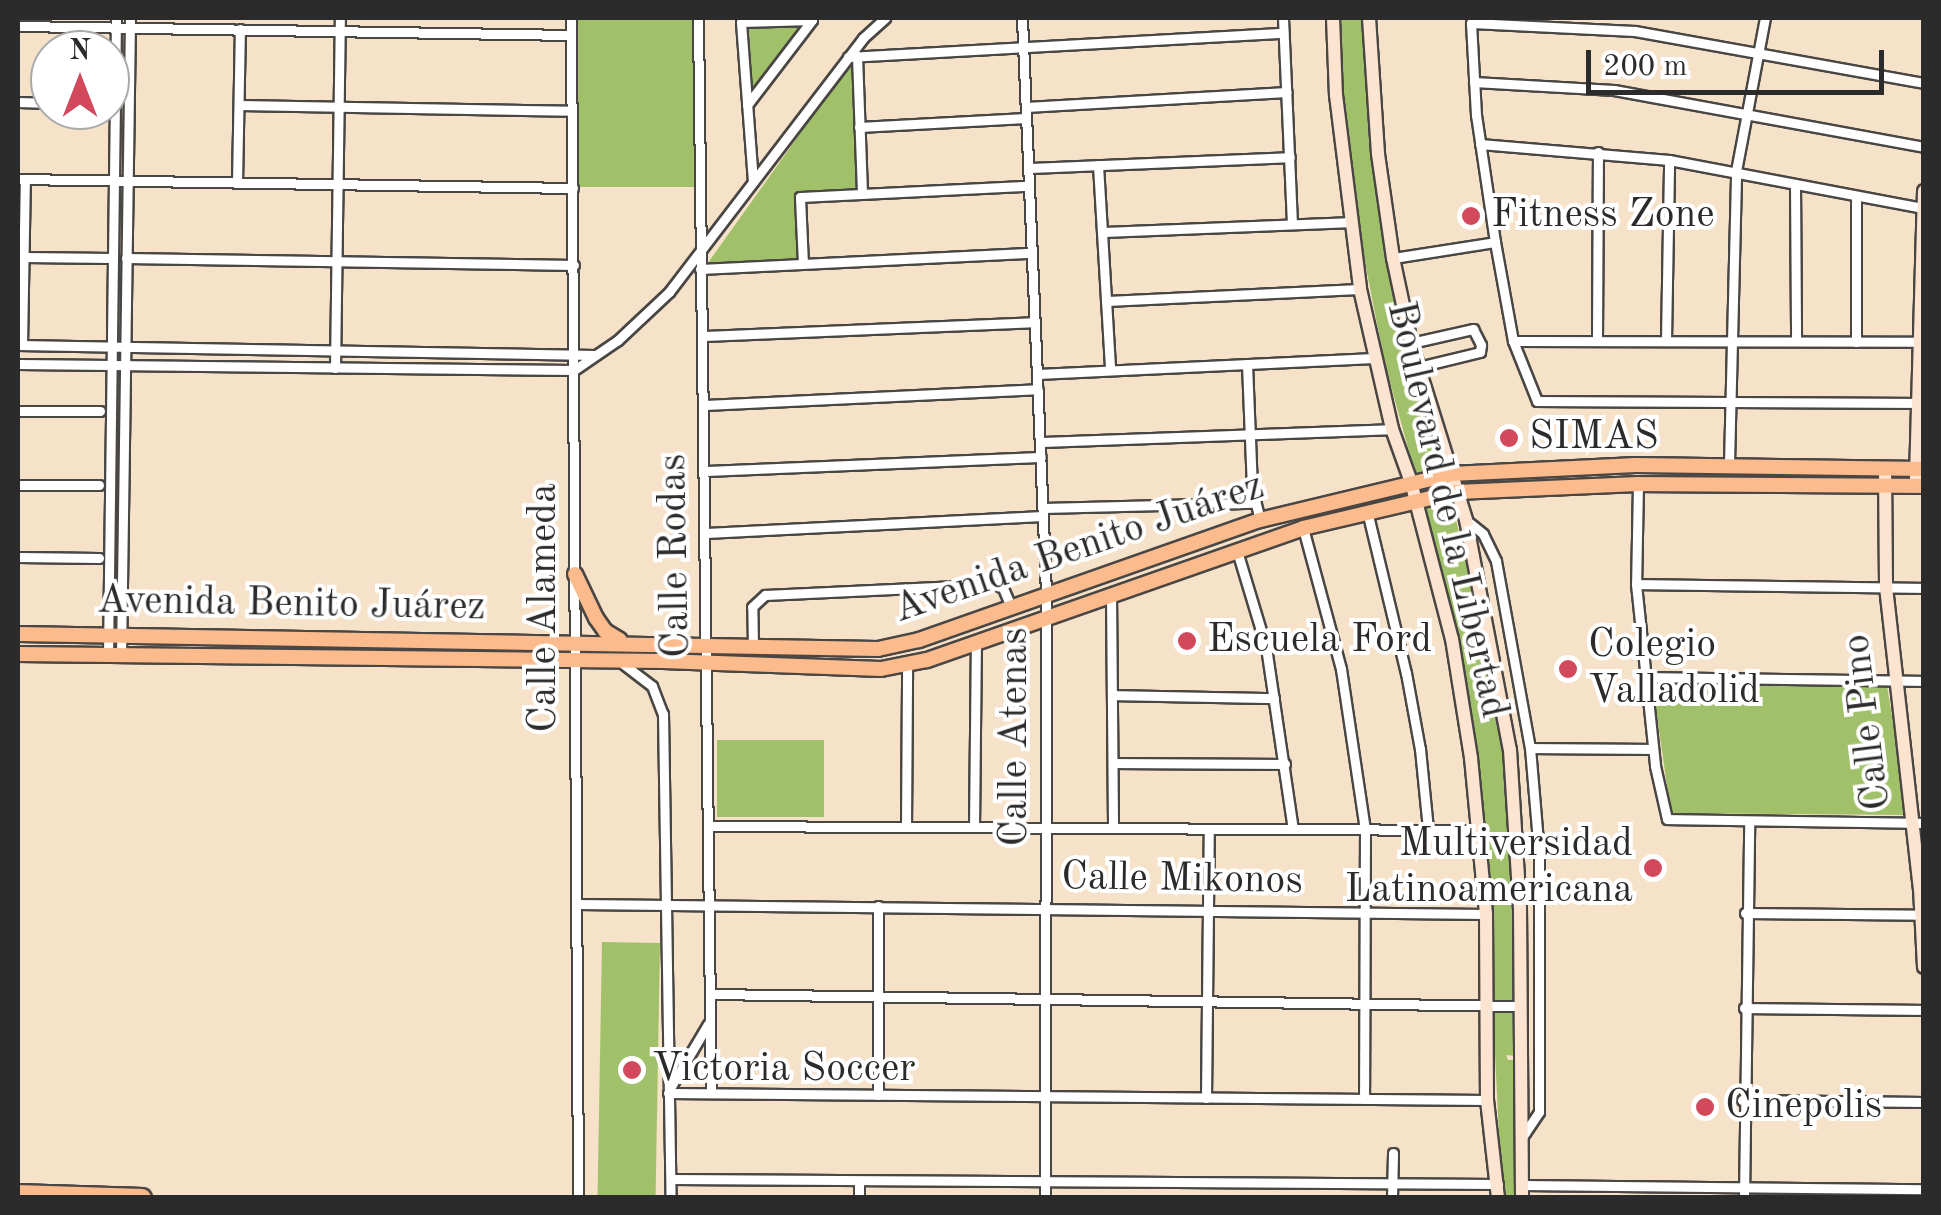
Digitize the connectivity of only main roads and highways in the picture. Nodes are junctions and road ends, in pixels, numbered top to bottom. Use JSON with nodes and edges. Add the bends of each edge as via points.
{"nodes":[{"id":1,"x":1334,"y":18,"type":"edge"},
{"id":2,"x":1369,"y":18,"type":"edge"},
{"id":3,"x":1924,"y":191,"type":"edge"},
{"id":4,"x":1922,"y":208,"type":"edge"},
{"id":5,"x":1922,"y":342,"type":"edge"},
{"id":6,"x":1921,"y":403,"type":"edge"},
{"id":7,"x":1885,"y":469,"type":"junction"},
{"id":8,"x":1920,"y":469,"type":"edge"},
{"id":9,"x":1451,"y":474,"type":"junction"},
{"id":10,"x":1411,"y":482,"type":"junction"},
{"id":11,"x":1884,"y":486,"type":"junction"},
{"id":12,"x":1920,"y":486,"type":"edge"},
{"id":13,"x":1457,"y":492,"type":"junction"},
{"id":14,"x":1416,"y":499,"type":"junction"},
{"id":15,"x":574,"y":574,"type":"road end"},
{"id":16,"x":18,"y":634,"type":"edge"},
{"id":17,"x":625,"y":642,"type":"junction"},
{"id":18,"x":18,"y":654,"type":"edge"},
{"id":19,"x":1918,"y":823,"type":"edge"},
{"id":20,"x":1923,"y":915,"type":"edge"},
{"id":21,"x":1924,"y":967,"type":"edge"},
{"id":22,"x":1498,"y":1191,"type":"edge"},
{"id":23,"x":1522,"y":1191,"type":"edge"},
{"id":24,"x":18,"y":1194,"type":"edge"},
{"id":25,"x":142,"y":1198,"type":"edge"}],
"edges":[{"from":1,"to":10,"type":"main road","name":"Boulevard de la Libertad","via":[[1360,289]]},
{"from":2,"to":9,"type":"main road","name":"Boulevard de la Libertad","via":[[1393,258]]},
{"from":3,"to":4,"type":"main road"},
{"from":4,"to":5,"type":"main road"},
{"from":5,"to":6,"type":"main road"},
{"from":6,"to":8,"type":"main road"},
{"from":7,"to":8,"type":"main road","name":"Avenida Benito Juárez"},
{"from":7,"to":9,"type":"main road","name":"Avenida Benito Juárez","via":[[1730,464]]},
{"from":7,"to":11,"type":"main road","name":"Calle Pino"},
{"from":8,"to":12,"type":"main road"},
{"from":9,"to":10,"type":"main road","name":"Avenida Benito Juárez"},
{"from":9,"to":13,"type":"main road","name":"Boulevard de la Libertad"},
{"from":10,"to":14,"type":"main road","name":"Boulevard de la Libertad"},
{"from":10,"to":17,"type":"main road","name":"Avenida Benito Juárez","via":[[1260,520],[888,648]]},
{"from":11,"to":12,"type":"main road","name":"Avenida Benito Juárez"},
{"from":11,"to":13,"type":"main road","name":"Avenida Benito Juárez","via":[[1638,484]]},
{"from":11,"to":19,"type":"main road","name":"Calle Pino","via":[[1886,588]]},
{"from":13,"to":14,"type":"main road","name":"Avenida Benito Juárez"},
{"from":13,"to":23,"type":"main road","name":"Boulevard de la Libertad","via":[[1510,750],[1519,845]]},
{"from":14,"to":18,"type":"main road","name":"Avenida Benito Juárez","via":[[1303,528],[907,665],[856,670],[618,660]]},
{"from":14,"to":22,"type":"main road","name":"Boulevard de la Libertad","via":[[1452,639],[1479,830],[1487,1100]]},
{"from":15,"to":17,"type":"main road","via":[[604,631]]},
{"from":16,"to":17,"type":"main road","name":"Avenida Benito Juárez"},
{"from":19,"to":20,"type":"main road","name":"Calle Pino"},
{"from":20,"to":21,"type":"main road","name":"Calle Pino"},
{"from":24,"to":25,"type":"highway"}]}
